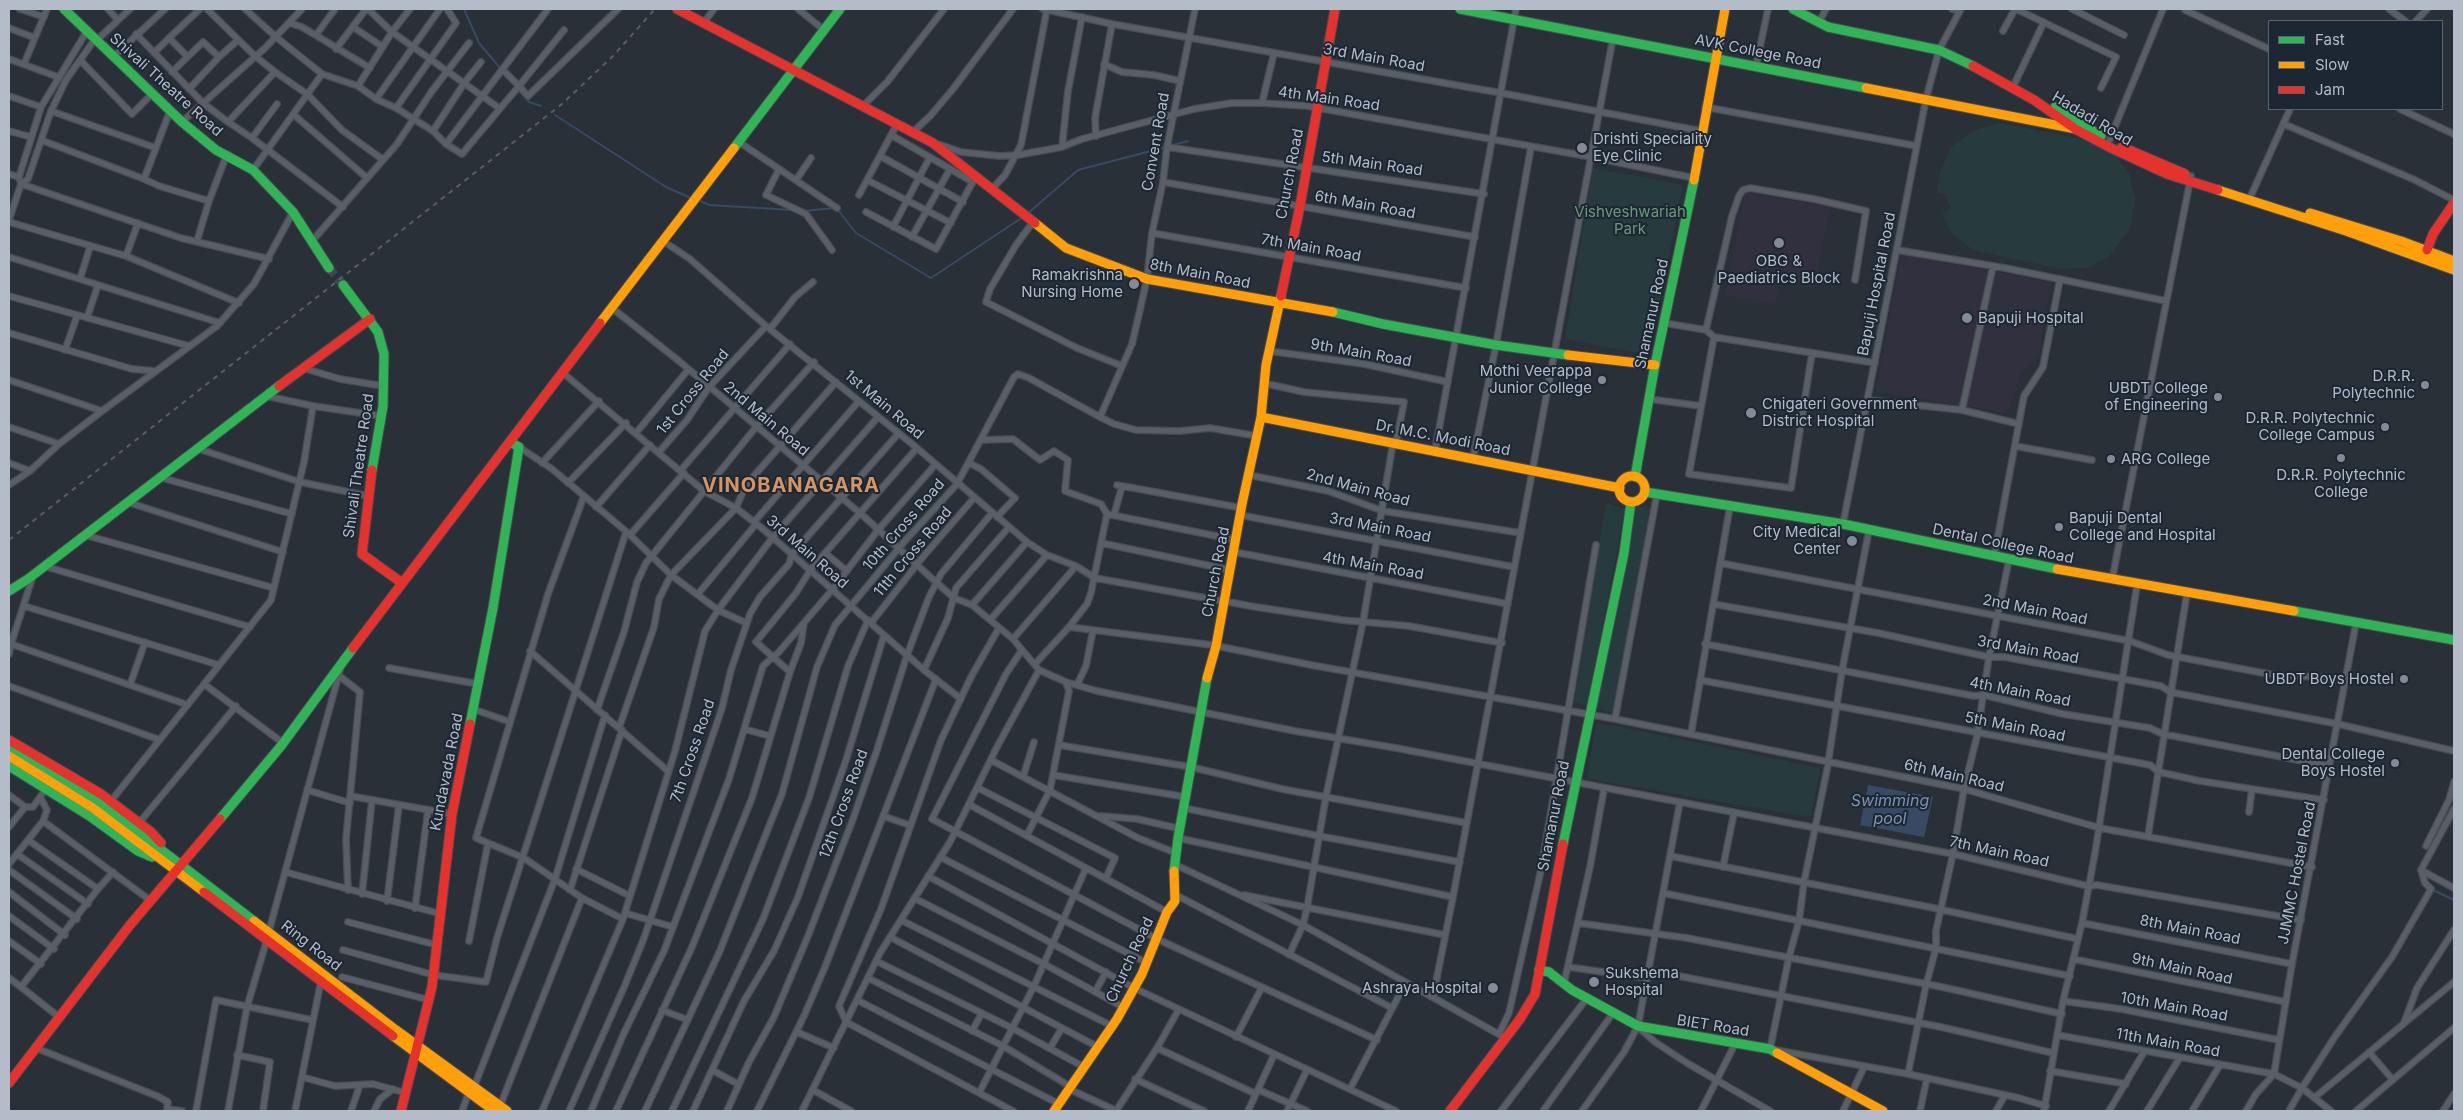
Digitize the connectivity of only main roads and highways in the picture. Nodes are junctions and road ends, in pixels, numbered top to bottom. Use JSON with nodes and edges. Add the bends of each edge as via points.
{"nodes":[{"id":1,"x":64,"y":9,"type":"edge"},
{"id":2,"x":677,"y":9,"type":"edge"},
{"id":3,"x":840,"y":9,"type":"edge"},
{"id":4,"x":1335,"y":9,"type":"edge"},
{"id":5,"x":1460,"y":9,"type":"edge"},
{"id":6,"x":1725,"y":9,"type":"edge"},
{"id":7,"x":1793,"y":9,"type":"edge"},
{"id":8,"x":1715,"y":58,"type":"junction"},
{"id":9,"x":793,"y":71,"type":"junction"},
{"id":10,"x":2060,"y":114,"type":"junction"},
{"id":11,"x":2050,"y":124,"type":"junction"},
{"id":12,"x":2077,"y":130,"type":"junction"},
{"id":13,"x":2108,"y":143,"type":"junction"},
{"id":14,"x":2453,"y":202,"type":"edge"},
{"id":15,"x":2386,"y":241,"type":"junction"},
{"id":16,"x":2427,"y":250,"type":"junction"},
{"id":17,"x":2454,"y":262,"type":"edge"},
{"id":18,"x":330,"y":268,"type":"tunnel mouth"},
{"id":19,"x":2454,"y":270,"type":"edge"},
{"id":20,"x":343,"y":285,"type":"tunnel mouth"},
{"id":21,"x":1280,"y":302,"type":"junction"},
{"id":22,"x":370,"y":319,"type":"junction"},
{"id":23,"x":1655,"y":365,"type":"junction"},
{"id":24,"x":1261,"y":417,"type":"junction"},
{"id":25,"x":510,"y":442,"type":"junction"},
{"id":26,"x":1635,"y":477,"type":"junction"},
{"id":27,"x":1620,"y":488,"type":"junction"},
{"id":28,"x":1645,"y":492,"type":"junction"},
{"id":29,"x":1631,"y":502,"type":"junction"},
{"id":30,"x":402,"y":583,"type":"junction"},
{"id":31,"x":9,"y":591,"type":"edge"},
{"id":32,"x":2454,"y":640,"type":"edge"},
{"id":33,"x":9,"y":740,"type":"edge"},
{"id":34,"x":9,"y":746,"type":"edge"},
{"id":35,"x":9,"y":756,"type":"edge"},
{"id":36,"x":9,"y":766,"type":"edge"},
{"id":37,"x":96,"y":805,"type":"junction"},
{"id":38,"x":169,"y":860,"type":"junction"},
{"id":39,"x":178,"y":867,"type":"junction"},
{"id":40,"x":268,"y":935,"type":"junction"},
{"id":41,"x":1539,"y":970,"type":"junction"},
{"id":42,"x":417,"y":1050,"type":"junction"},
{"id":43,"x":9,"y":1082,"type":"edge"},
{"id":44,"x":1056,"y":1108,"type":"edge"},
{"id":45,"x":500,"y":1110,"type":"edge"},
{"id":46,"x":401,"y":1111,"type":"edge"},
{"id":47,"x":1450,"y":1111,"type":"edge"},
{"id":48,"x":1880,"y":1111,"type":"edge"}],
"edges":[{"from":1,"to":18,"type":"main road","name":"Shivali Theatre Road","via":[[182,122],[216,150],[253,170],[294,212]]},
{"from":2,"to":9,"type":"main road","name":"8th Main Road","via":[[765,53]]},
{"from":3,"to":9,"type":"main road"},
{"from":4,"to":21,"type":"main road","name":"Church Road"},
{"from":5,"to":8,"type":"main road","name":"AVK College Road"},
{"from":6,"to":8,"type":"main road","name":"Shamanur Road"},
{"from":7,"to":10,"type":"main road","name":"Hadadi Road","via":[[1828,27],[1939,50],[2014,85]]},
{"from":8,"to":11,"type":"main road","name":"AVK College Road"},
{"from":8,"to":23,"type":"main road","name":"Shamanur Road"},
{"from":9,"to":21,"type":"main road","name":"8th Main Road","via":[[934,143],[975,179],[1066,248],[1147,280]]},
{"from":9,"to":25,"type":"main road"},
{"from":10,"to":11,"type":"main road"},
{"from":10,"to":12,"type":"main road","name":"Hadadi Road"},
{"from":10,"to":13,"type":"main road"},
{"from":11,"to":12,"type":"main road","name":"AVK College Road"},
{"from":12,"to":13,"type":"main road","name":"Hadadi Road"},
{"from":13,"to":15,"type":"main road","name":"Hadadi Road","via":[[2145,165]]},
{"from":14,"to":16,"type":"main road"},
{"from":15,"to":16,"type":"main road"},
{"from":15,"to":19,"type":"main road"},
{"from":16,"to":17,"type":"main road"},
{"from":20,"to":22,"type":"main road","name":"Shivali Theatre Road"},
{"from":21,"to":23,"type":"main road","name":"8th Main Road","via":[[1496,345]]},
{"from":21,"to":24,"type":"main road","name":"Church Road","via":[[1263,383]]},
{"from":22,"to":30,"type":"main road","name":"Shivali Theatre Road","via":[[378,332],[384,354],[383,386],[362,554]]},
{"from":22,"to":31,"type":"main road"},
{"from":23,"to":26,"type":"main road","name":"Shamanur Road"},
{"from":24,"to":27,"type":"main road","name":"Dr. M.C. Modi Road"},
{"from":24,"to":44,"type":"main road","name":"Church Road","via":[[1179,833],[1174,864],[1175,901],[1167,912],[1134,988]]},
{"from":25,"to":30,"type":"main road"},
{"from":25,"to":42,"type":"main road","name":"Kundavada Road","via":[[518,447],[478,684],[452,814],[434,975]]},
{"from":26,"to":27,"type":"main road","via":[[1624,480]]},
{"from":26,"to":28,"type":"main road","via":[[1643,483]]},
{"from":27,"to":29,"type":"main road","via":[[1622,497]]},
{"from":28,"to":29,"type":"main road","via":[[1640,499]]},
{"from":28,"to":32,"type":"main road","name":"Dental College Road","via":[[1843,524],[2137,585]]},
{"from":29,"to":41,"type":"main road","name":"Shamanur Road","via":[[1624,553]]},
{"from":30,"to":39,"type":"main road","via":[[283,743]]},
{"from":33,"to":38,"type":"main road","via":[[111,801],[152,832]]},
{"from":34,"to":37,"type":"main road"},
{"from":35,"to":37,"type":"main road"},
{"from":36,"to":38,"type":"main road","via":[[43,794],[67,802],[138,851]]},
{"from":37,"to":38,"type":"main road","name":"Ring Road"},
{"from":38,"to":39,"type":"main road","name":"Ring Road"},
{"from":39,"to":40,"type":"main road","name":"Ring Road"},
{"from":39,"to":43,"type":"main road"},
{"from":40,"to":42,"type":"main road","name":"Ring Road"},
{"from":40,"to":42,"type":"main road","name":"Ring Road","via":[[321,981]]},
{"from":41,"to":47,"type":"main road","name":"Shamanur Road","via":[[1535,994]]},
{"from":41,"to":48,"type":"main road","name":"BIET Road","via":[[1548,972],[1638,1026],[1770,1049]]},
{"from":42,"to":45,"type":"main road","name":"Ring Road"},
{"from":42,"to":46,"type":"main road","name":"Kundavada Road"}]}
